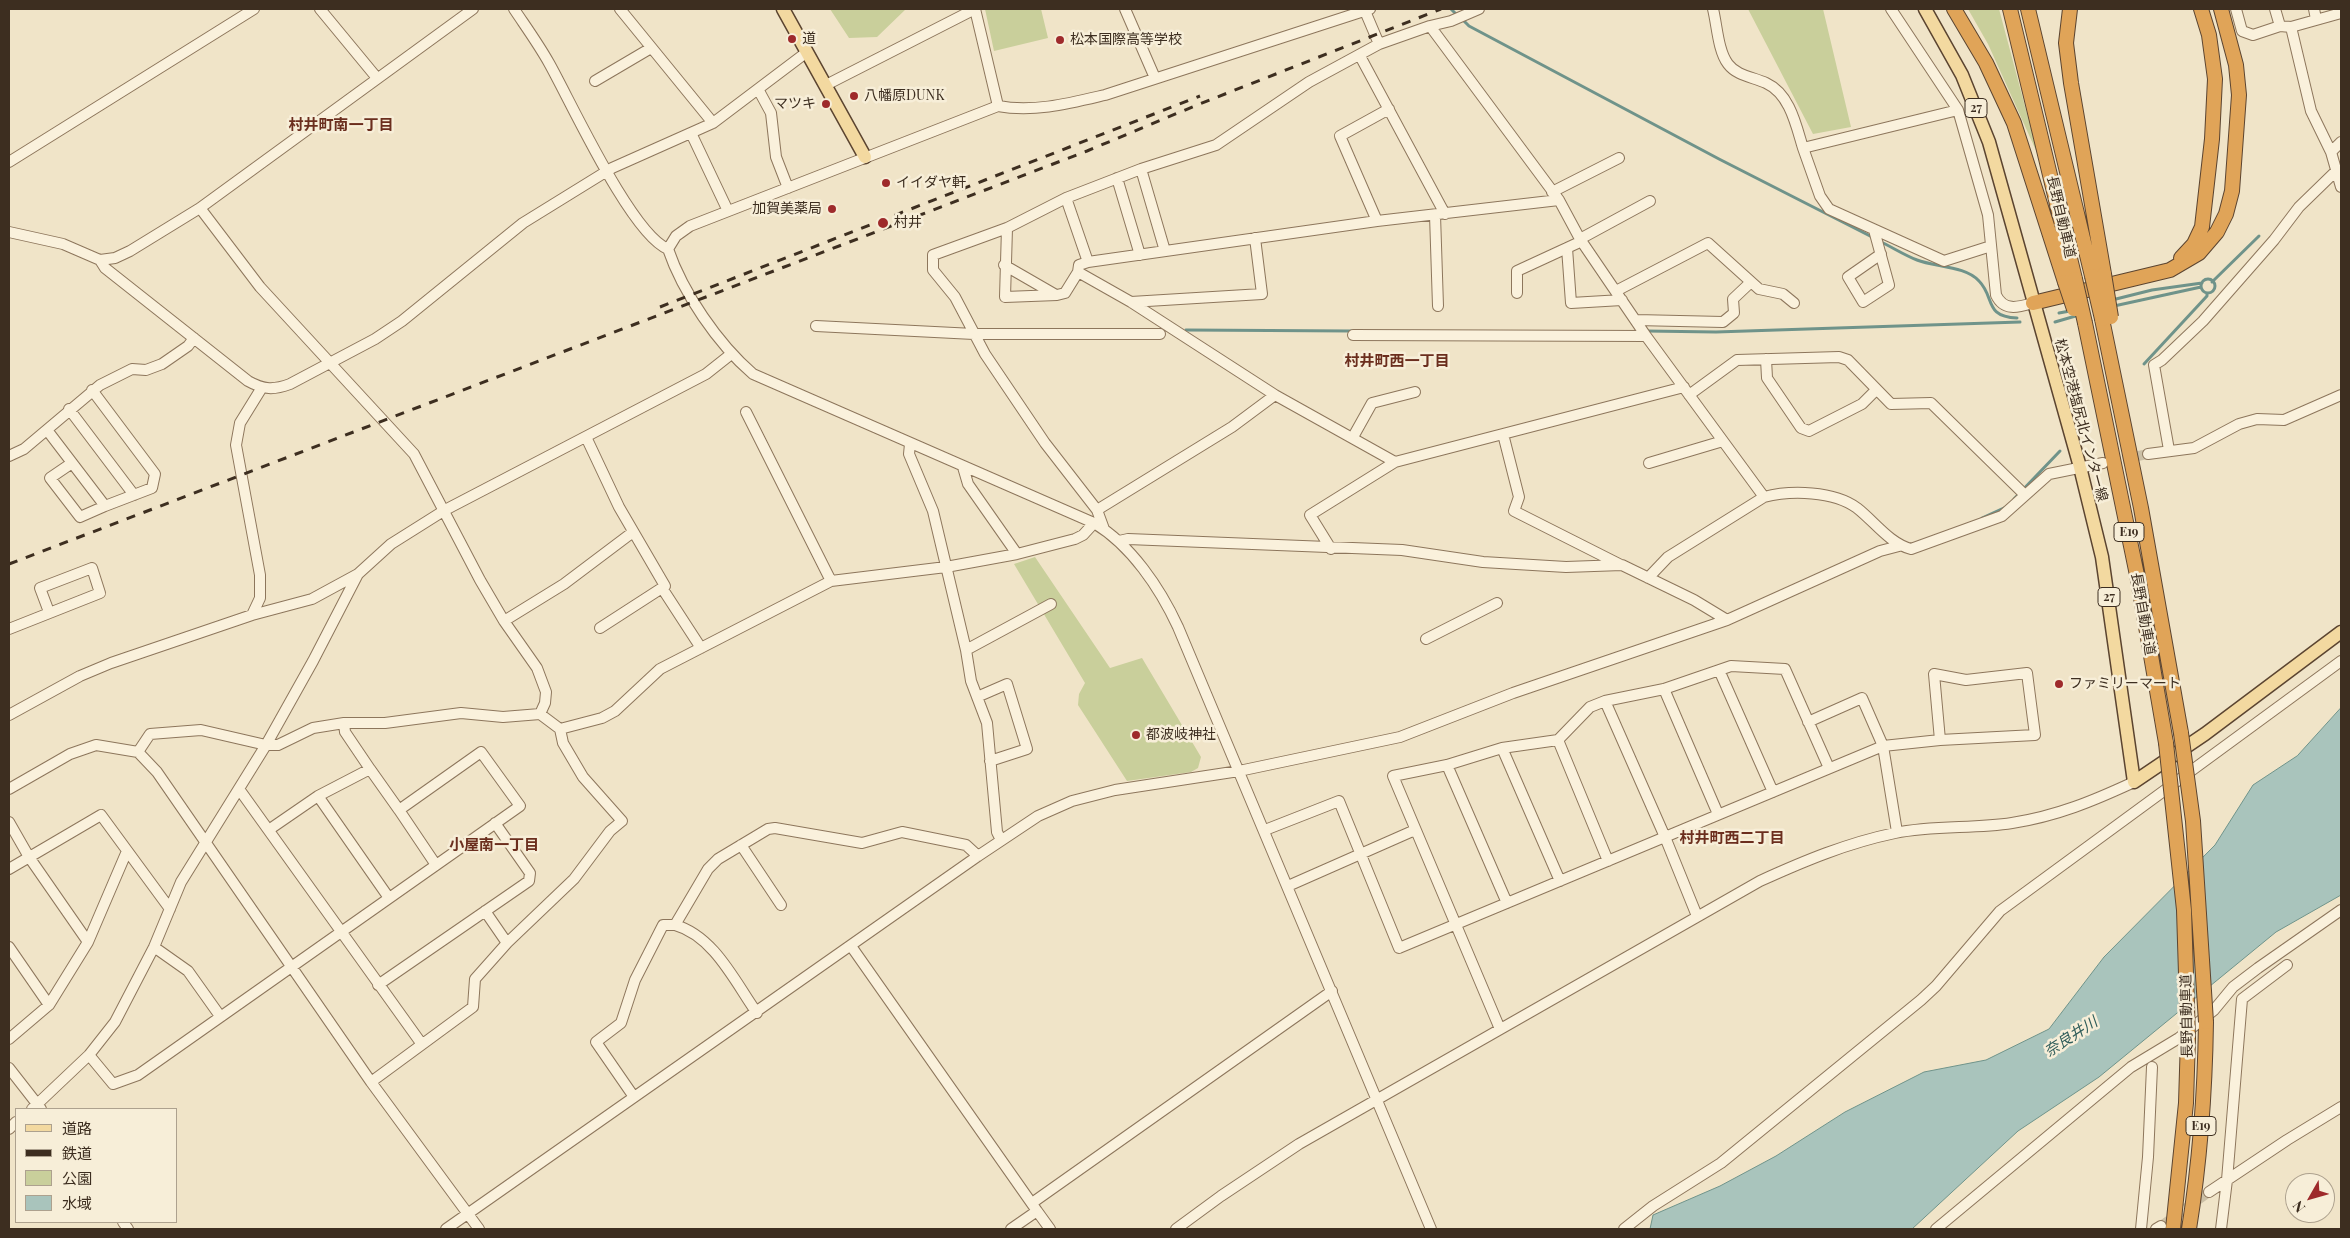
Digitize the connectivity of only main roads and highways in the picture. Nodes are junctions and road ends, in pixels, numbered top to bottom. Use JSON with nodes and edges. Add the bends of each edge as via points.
{"nodes":[{"id":1,"x":783,"y":9,"type":"edge"},
{"id":2,"x":1925,"y":9,"type":"edge"},
{"id":3,"x":1954,"y":9,"type":"edge"},
{"id":4,"x":2010,"y":9,"type":"edge"},
{"id":5,"x":2028,"y":9,"type":"edge"},
{"id":6,"x":2070,"y":9,"type":"edge"},
{"id":7,"x":2201,"y":9,"type":"edge"},
{"id":8,"x":2221,"y":13,"type":"edge"},
{"id":9,"x":865,"y":157,"type":"road end"},
{"id":10,"x":2098,"y":275,"type":"junction"},
{"id":11,"x":2145,"y":276,"type":"junction"},
{"id":12,"x":2070,"y":280,"type":"junction"},
{"id":13,"x":2033,"y":303,"type":"junction"},
{"id":14,"x":2341,"y":632,"type":"edge"},
{"id":15,"x":2163,"y":1228,"type":"edge"},
{"id":16,"x":2189,"y":1229,"type":"edge"}],
"edges":[{"from":1,"to":9,"type":"main road"},
{"from":2,"to":13,"type":"main road","name":"松本空港塩尻北インター線","number":"27","via":[[1962,75],[1981,119],[1996,162]]},
{"from":3,"to":12,"type":"highway","via":[[1986,63],[2014,123]]},
{"from":4,"to":12,"type":"highway","name":"長野自動車道","number":"E19"},
{"from":5,"to":10,"type":"highway","name":"長野自動車道"},
{"from":6,"to":10,"type":"highway","via":[[2066,36],[2070,83]]},
{"from":7,"to":11,"type":"highway","via":[[2211,49],[2215,92],[2203,222],[2194,244],[2183,256]]},
{"from":8,"to":11,"type":"highway","via":[[2236,65],[2240,95],[2232,191],[2226,214],[2211,240],[2192,258],[2170,270]]},
{"from":10,"to":16,"type":"highway","name":"長野自動車道","number":"E19","bridge":true,"via":[[2140,478],[2141,508],[2181,733],[2193,821],[2206,1022],[2203,1108]]},
{"from":11,"to":13,"type":"highway"},
{"from":12,"to":15,"type":"highway","name":"長野自動車道","number":"E19","bridge":true,"via":[[2110,441],[2138,580],[2166,743],[2184,910],[2188,1038],[2185,1112]]},
{"from":13,"to":14,"type":"main road","name":"松本空港塩尻北インター線","number":"27","via":[[2102,556],[2134,782],[2205,734]]}]}
